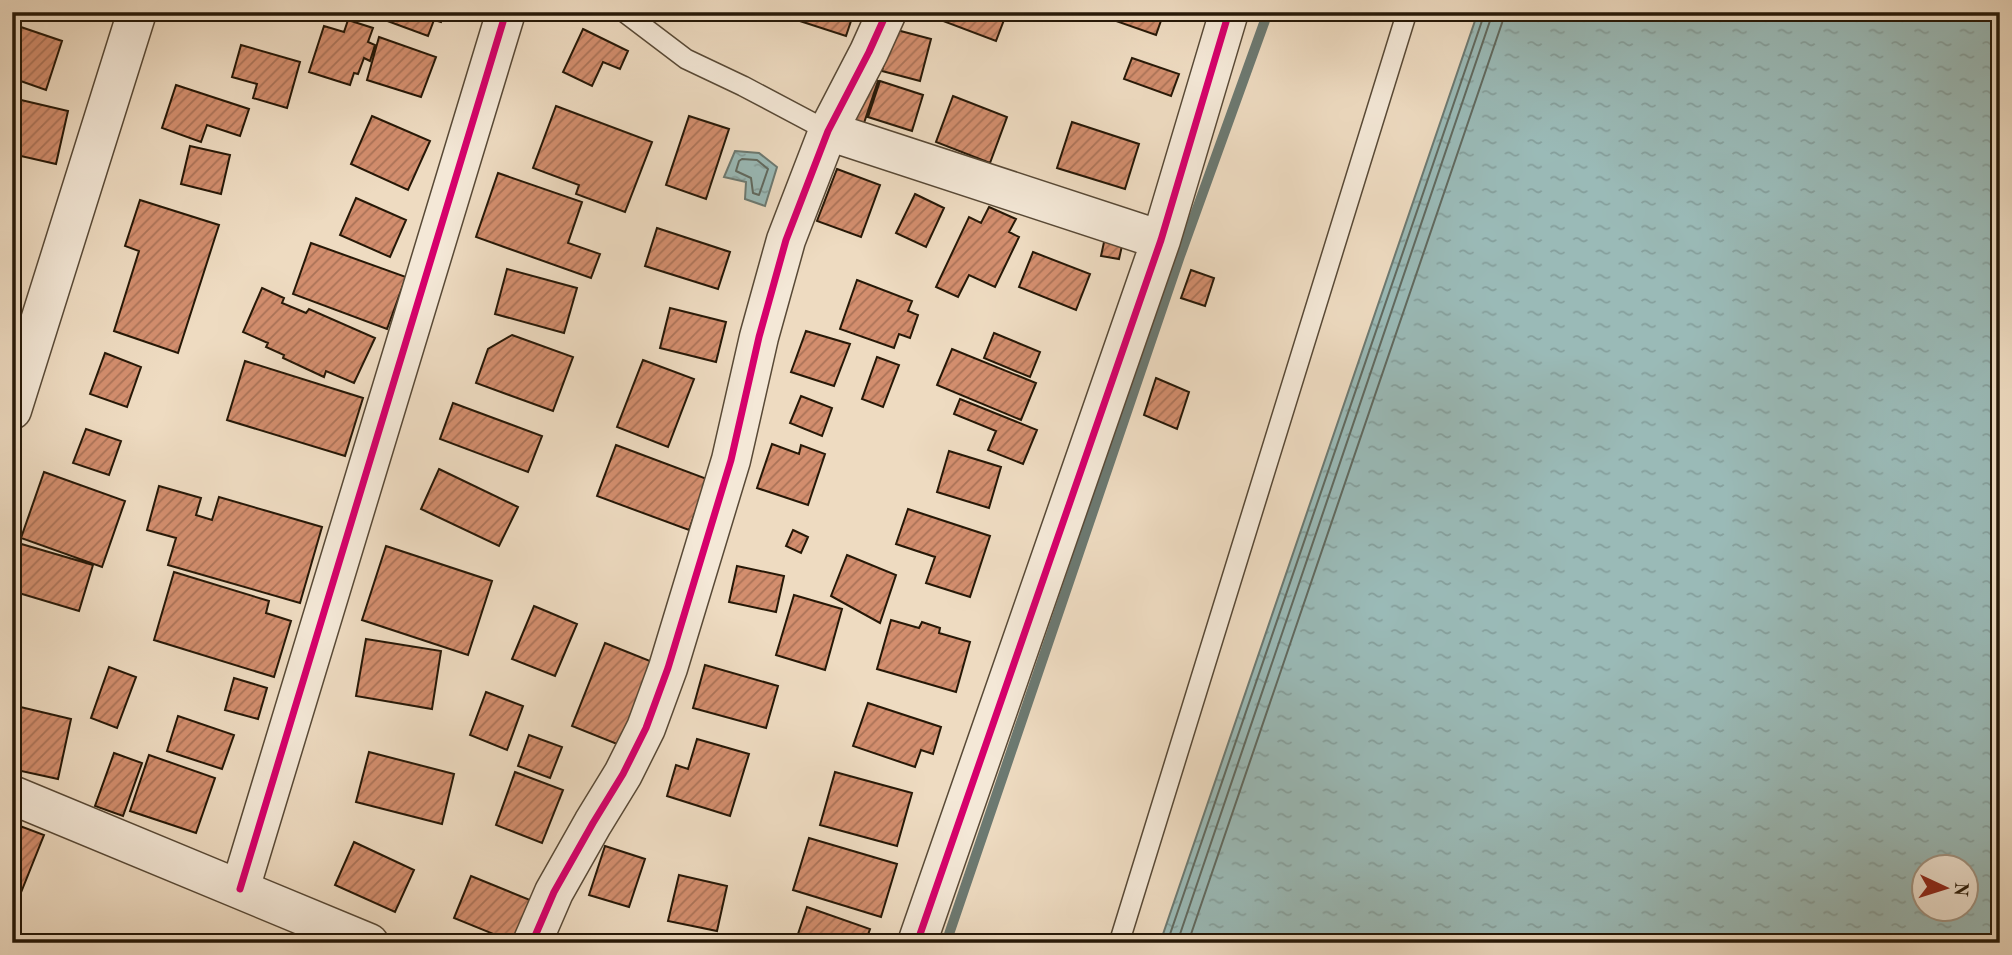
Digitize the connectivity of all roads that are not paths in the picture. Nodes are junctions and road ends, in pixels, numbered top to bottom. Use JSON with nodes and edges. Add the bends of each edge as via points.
{"nodes":[{"id":1,"x":137,"y":12,"type":"edge"},
{"id":2,"x":506,"y":12,"type":"edge"},
{"id":3,"x":624,"y":12,"type":"edge"},
{"id":4,"x":887,"y":12,"type":"edge"},
{"id":5,"x":1229,"y":12,"type":"edge"},
{"id":6,"x":1407,"y":12,"type":"edge"},
{"id":7,"x":828,"y":131,"type":"junction"},
{"id":8,"x":1161,"y":240,"type":"junction"},
{"id":9,"x":12,"y":410,"type":"edge"},
{"id":10,"x":12,"y":795,"type":"edge"},
{"id":11,"x":240,"y":889,"type":"junction"},
{"id":12,"x":369,"y":943,"type":"edge"},
{"id":13,"x":531,"y":943,"type":"edge"},
{"id":14,"x":917,"y":943,"type":"edge"},
{"id":15,"x":1119,"y":943,"type":"edge"}],
"edges":[{"from":1,"to":9,"type":"street"},
{"from":2,"to":11,"type":"street"},
{"from":3,"to":7,"type":"lane","via":[[686,59]]},
{"from":4,"to":7,"type":"street"},
{"from":5,"to":8,"type":"street"},
{"from":6,"to":15,"type":"lane"},
{"from":7,"to":8,"type":"street"},
{"from":7,"to":13,"type":"street","via":[[786,240],[731,460],[655,704],[623,774],[554,892]]},
{"from":8,"to":14,"type":"street"},
{"from":10,"to":11,"type":"street"},
{"from":11,"to":12,"type":"street"}]}
